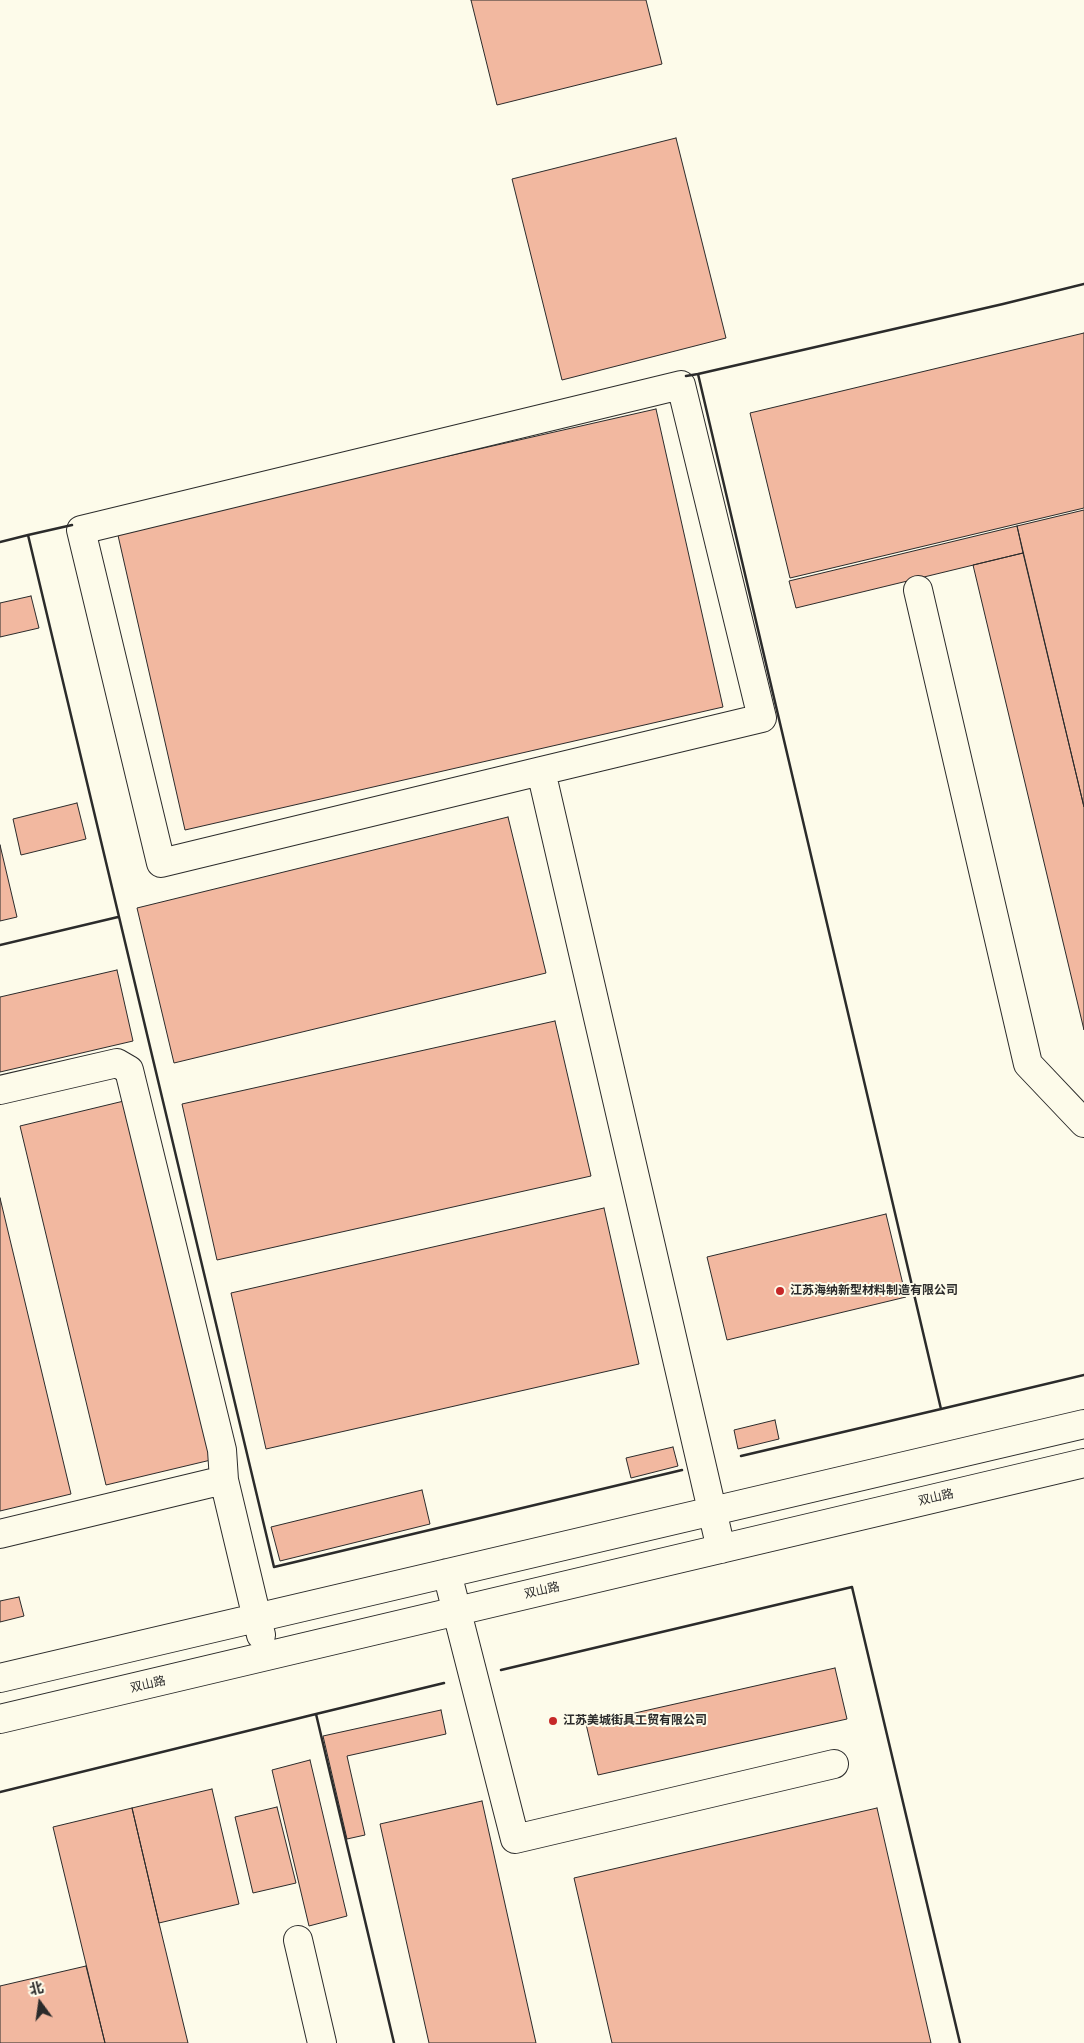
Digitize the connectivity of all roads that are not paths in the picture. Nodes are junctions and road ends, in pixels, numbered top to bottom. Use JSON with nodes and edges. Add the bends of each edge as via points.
{"nodes":[{"id":1,"x":918,"y":590,"type":"dead end"},
{"id":2,"x":541,"y":771,"type":"junction"},
{"id":3,"x":0,"y":1090,"type":"edge"},
{"id":4,"x":1084,"y":1123,"type":"edge"},
{"id":5,"x":1084,"y":1424,"type":"edge"},
{"id":6,"x":1084,"y":1463,"type":"edge"},
{"id":7,"x":224,"y":1480,"type":"junction"},
{"id":8,"x":712,"y":1511,"type":"junction"},
{"id":9,"x":0,"y":1534,"type":"edge"},
{"id":10,"x":721,"y":1549,"type":"junction"},
{"id":11,"x":447,"y":1573,"type":"junction"},
{"id":12,"x":457,"y":1612,"type":"junction"},
{"id":13,"x":257,"y":1618,"type":"junction"},
{"id":14,"x":266,"y":1657,"type":"junction"},
{"id":15,"x":0,"y":1678,"type":"edge"},
{"id":16,"x":0,"y":1719,"type":"edge"},
{"id":17,"x":834,"y":1764,"type":"dead end"},
{"id":18,"x":298,"y":1940,"type":"dead end"},
{"id":19,"x":322,"y":2043,"type":"edge"}],
"edges":[{"from":1,"to":4,"type":"street","via":[[1028,1064]]},
{"from":2,"to":2,"type":"street","via":[[762,718],[681,385],[80,530],[161,864]]},
{"from":2,"to":8,"type":"street"},
{"from":3,"to":7,"type":"street","via":[[118,1064],[129,1070],[222,1450]]},
{"from":5,"to":8,"type":"street"},
{"from":6,"to":10,"type":"street","name":"双山路"},
{"from":7,"to":9,"type":"street"},
{"from":7,"to":13,"type":"street"},
{"from":8,"to":10,"type":"street"},
{"from":8,"to":11,"type":"street"},
{"from":10,"to":12,"type":"street","name":"双山路"},
{"from":11,"to":12,"type":"street"},
{"from":11,"to":13,"type":"street"},
{"from":12,"to":14,"type":"street","name":"双山路"},
{"from":12,"to":17,"type":"street","via":[[514,1839]]},
{"from":13,"to":14,"type":"street"},
{"from":13,"to":15,"type":"street"},
{"from":14,"to":16,"type":"street","name":"双山路"},
{"from":18,"to":19,"type":"street"}]}
